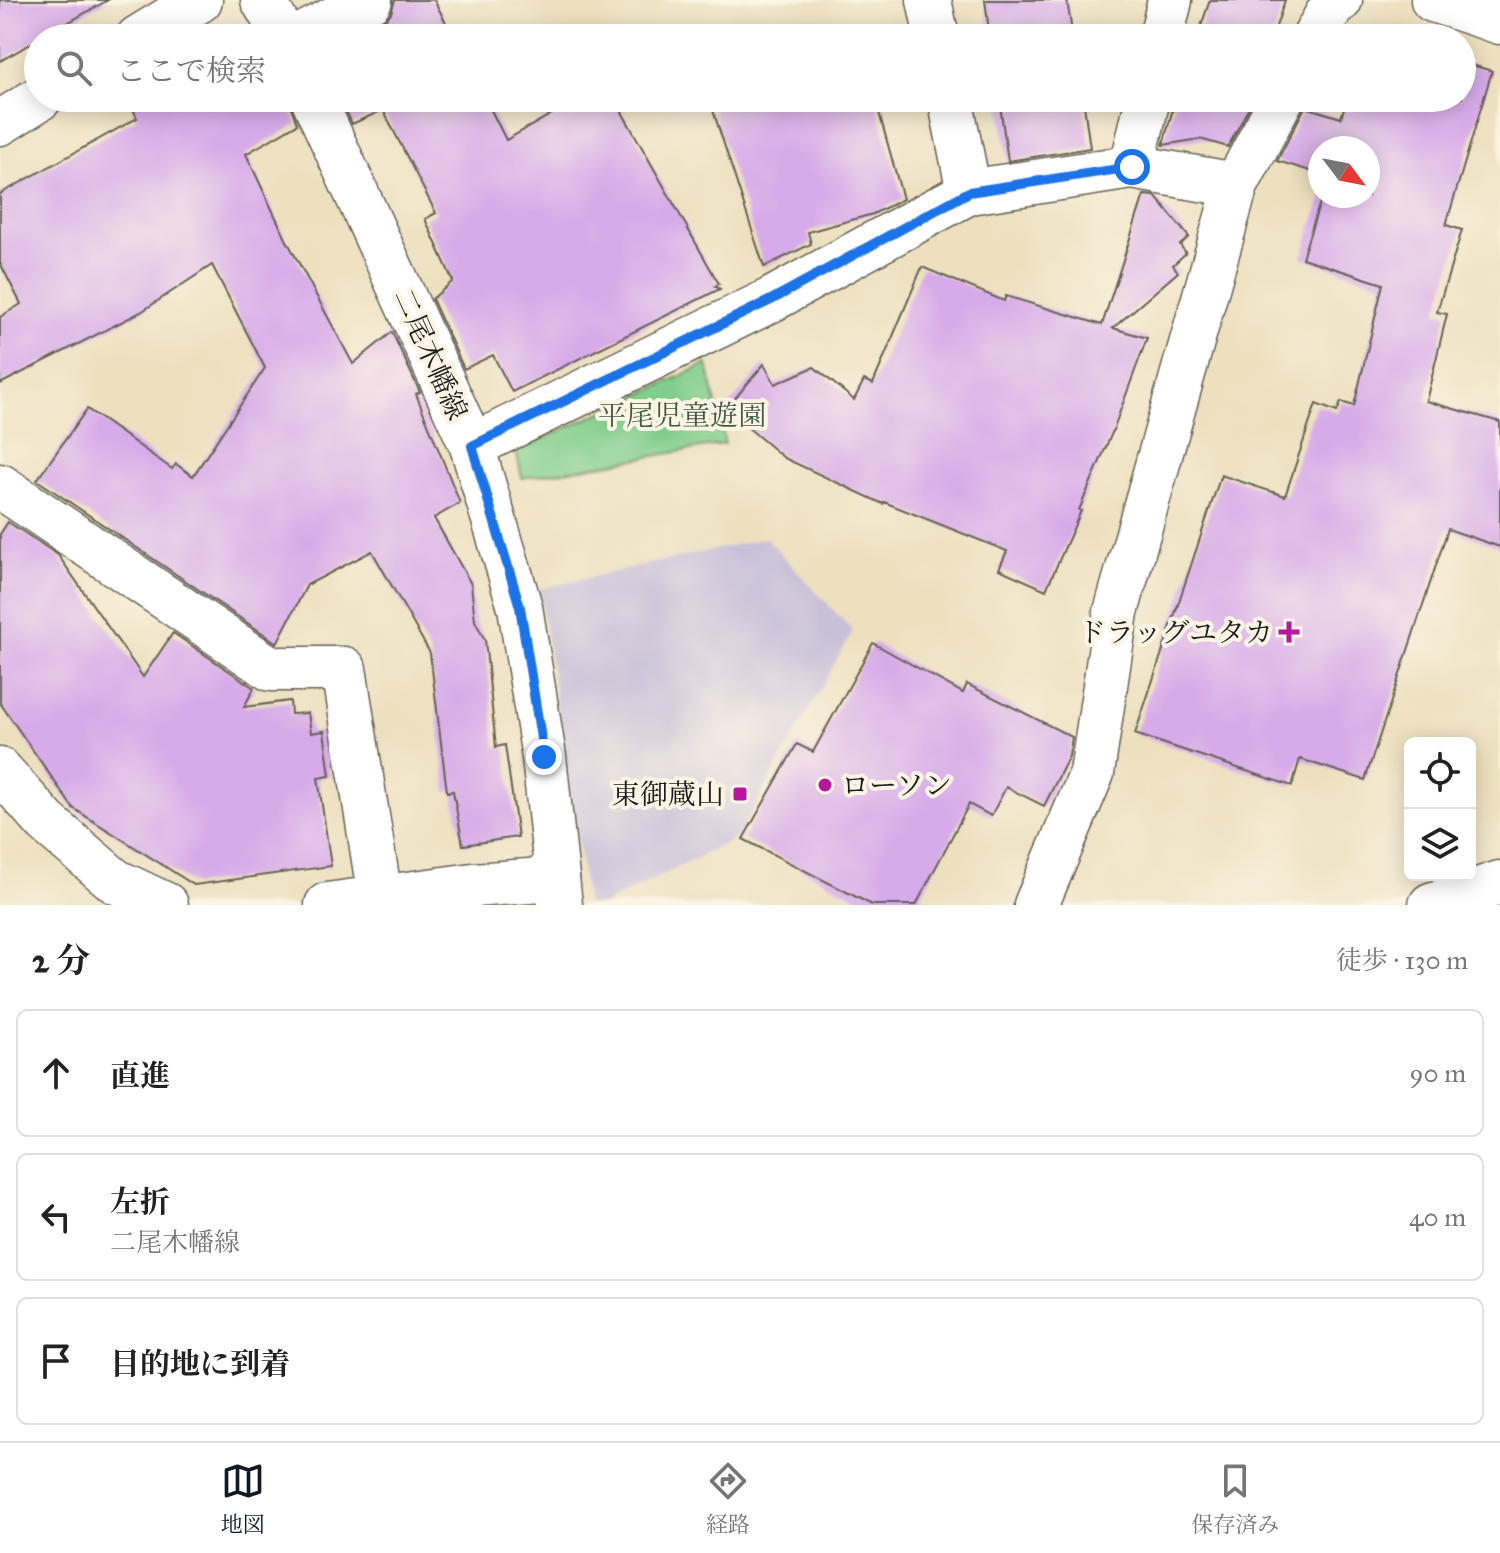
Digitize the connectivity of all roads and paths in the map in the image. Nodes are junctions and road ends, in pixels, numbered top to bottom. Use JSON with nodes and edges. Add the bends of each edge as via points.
{"nodes":[{"id":1,"x":200,"y":0,"type":"edge"},
{"id":2,"x":263,"y":0,"type":"edge"},
{"id":3,"x":370,"y":0,"type":"edge"},
{"id":4,"x":929,"y":0,"type":"edge"},
{"id":5,"x":1170,"y":0,"type":"edge"},
{"id":6,"x":1340,"y":0,"type":"edge"},
{"id":7,"x":1433,"y":0,"type":"edge"},
{"id":8,"x":1500,"y":22,"type":"edge"},
{"id":9,"x":161,"y":24,"type":"edge"},
{"id":10,"x":277,"y":24,"type":"edge"},
{"id":11,"x":324,"y":24,"type":"edge"},
{"id":12,"x":934,"y":24,"type":"edge"},
{"id":13,"x":1164,"y":24,"type":"edge"},
{"id":14,"x":1322,"y":24,"type":"edge"},
{"id":15,"x":24,"y":108,"type":"edge"},
{"id":16,"x":319,"y":112,"type":"edge"},
{"id":17,"x":953,"y":112,"type":"edge"},
{"id":18,"x":1145,"y":112,"type":"edge"},
{"id":19,"x":1275,"y":112,"type":"edge"},
{"id":20,"x":0,"y":123,"type":"edge"},
{"id":21,"x":1132,"y":167,"type":"junction"},
{"id":22,"x":1236,"y":185,"type":"junction"},
{"id":23,"x":969,"y":192,"type":"junction"},
{"id":24,"x":472,"y":446,"type":"junction"},
{"id":25,"x":0,"y":486,"type":"edge"},
{"id":26,"x":0,"y":770,"type":"edge"},
{"id":27,"x":1500,"y":883,"type":"edge"},
{"id":28,"x":559,"y":892,"type":"edge"},
{"id":29,"x":380,"y":898,"type":"junction"},
{"id":30,"x":166,"y":905,"type":"edge"},
{"id":31,"x":327,"y":905,"type":"edge"},
{"id":32,"x":1036,"y":905,"type":"edge"},
{"id":33,"x":1431,"y":905,"type":"edge"}],
"edges":[{"from":1,"to":9,"type":"street"},
{"from":2,"to":10,"type":"street"},
{"from":3,"to":11,"type":"street"},
{"from":4,"to":12,"type":"street"},
{"from":5,"to":13,"type":"street"},
{"from":6,"to":14,"type":"street"},
{"from":7,"to":8,"type":"street"},
{"from":15,"to":20,"type":"street"},
{"from":16,"to":24,"type":"street","name":"二尾木幡線"},
{"from":17,"to":23,"type":"street"},
{"from":18,"to":21,"type":"street"},
{"from":19,"to":22,"type":"street"},
{"from":21,"to":22,"type":"street"},
{"from":21,"to":23,"type":"street"},
{"from":22,"to":32,"type":"street","via":[[1116,612],[1092,773]]},
{"from":23,"to":24,"type":"street","via":[[771,300]]},
{"from":24,"to":28,"type":"street","name":"二尾木幡線","via":[[520,607]]},
{"from":25,"to":29,"type":"street","via":[[271,669],[344,669]]},
{"from":26,"to":30,"type":"street","via":[[46,822],[115,881]]},
{"from":27,"to":33,"type":"street"},
{"from":28,"to":29,"type":"street","via":[[473,885]]},
{"from":29,"to":31,"type":"street"}]}
